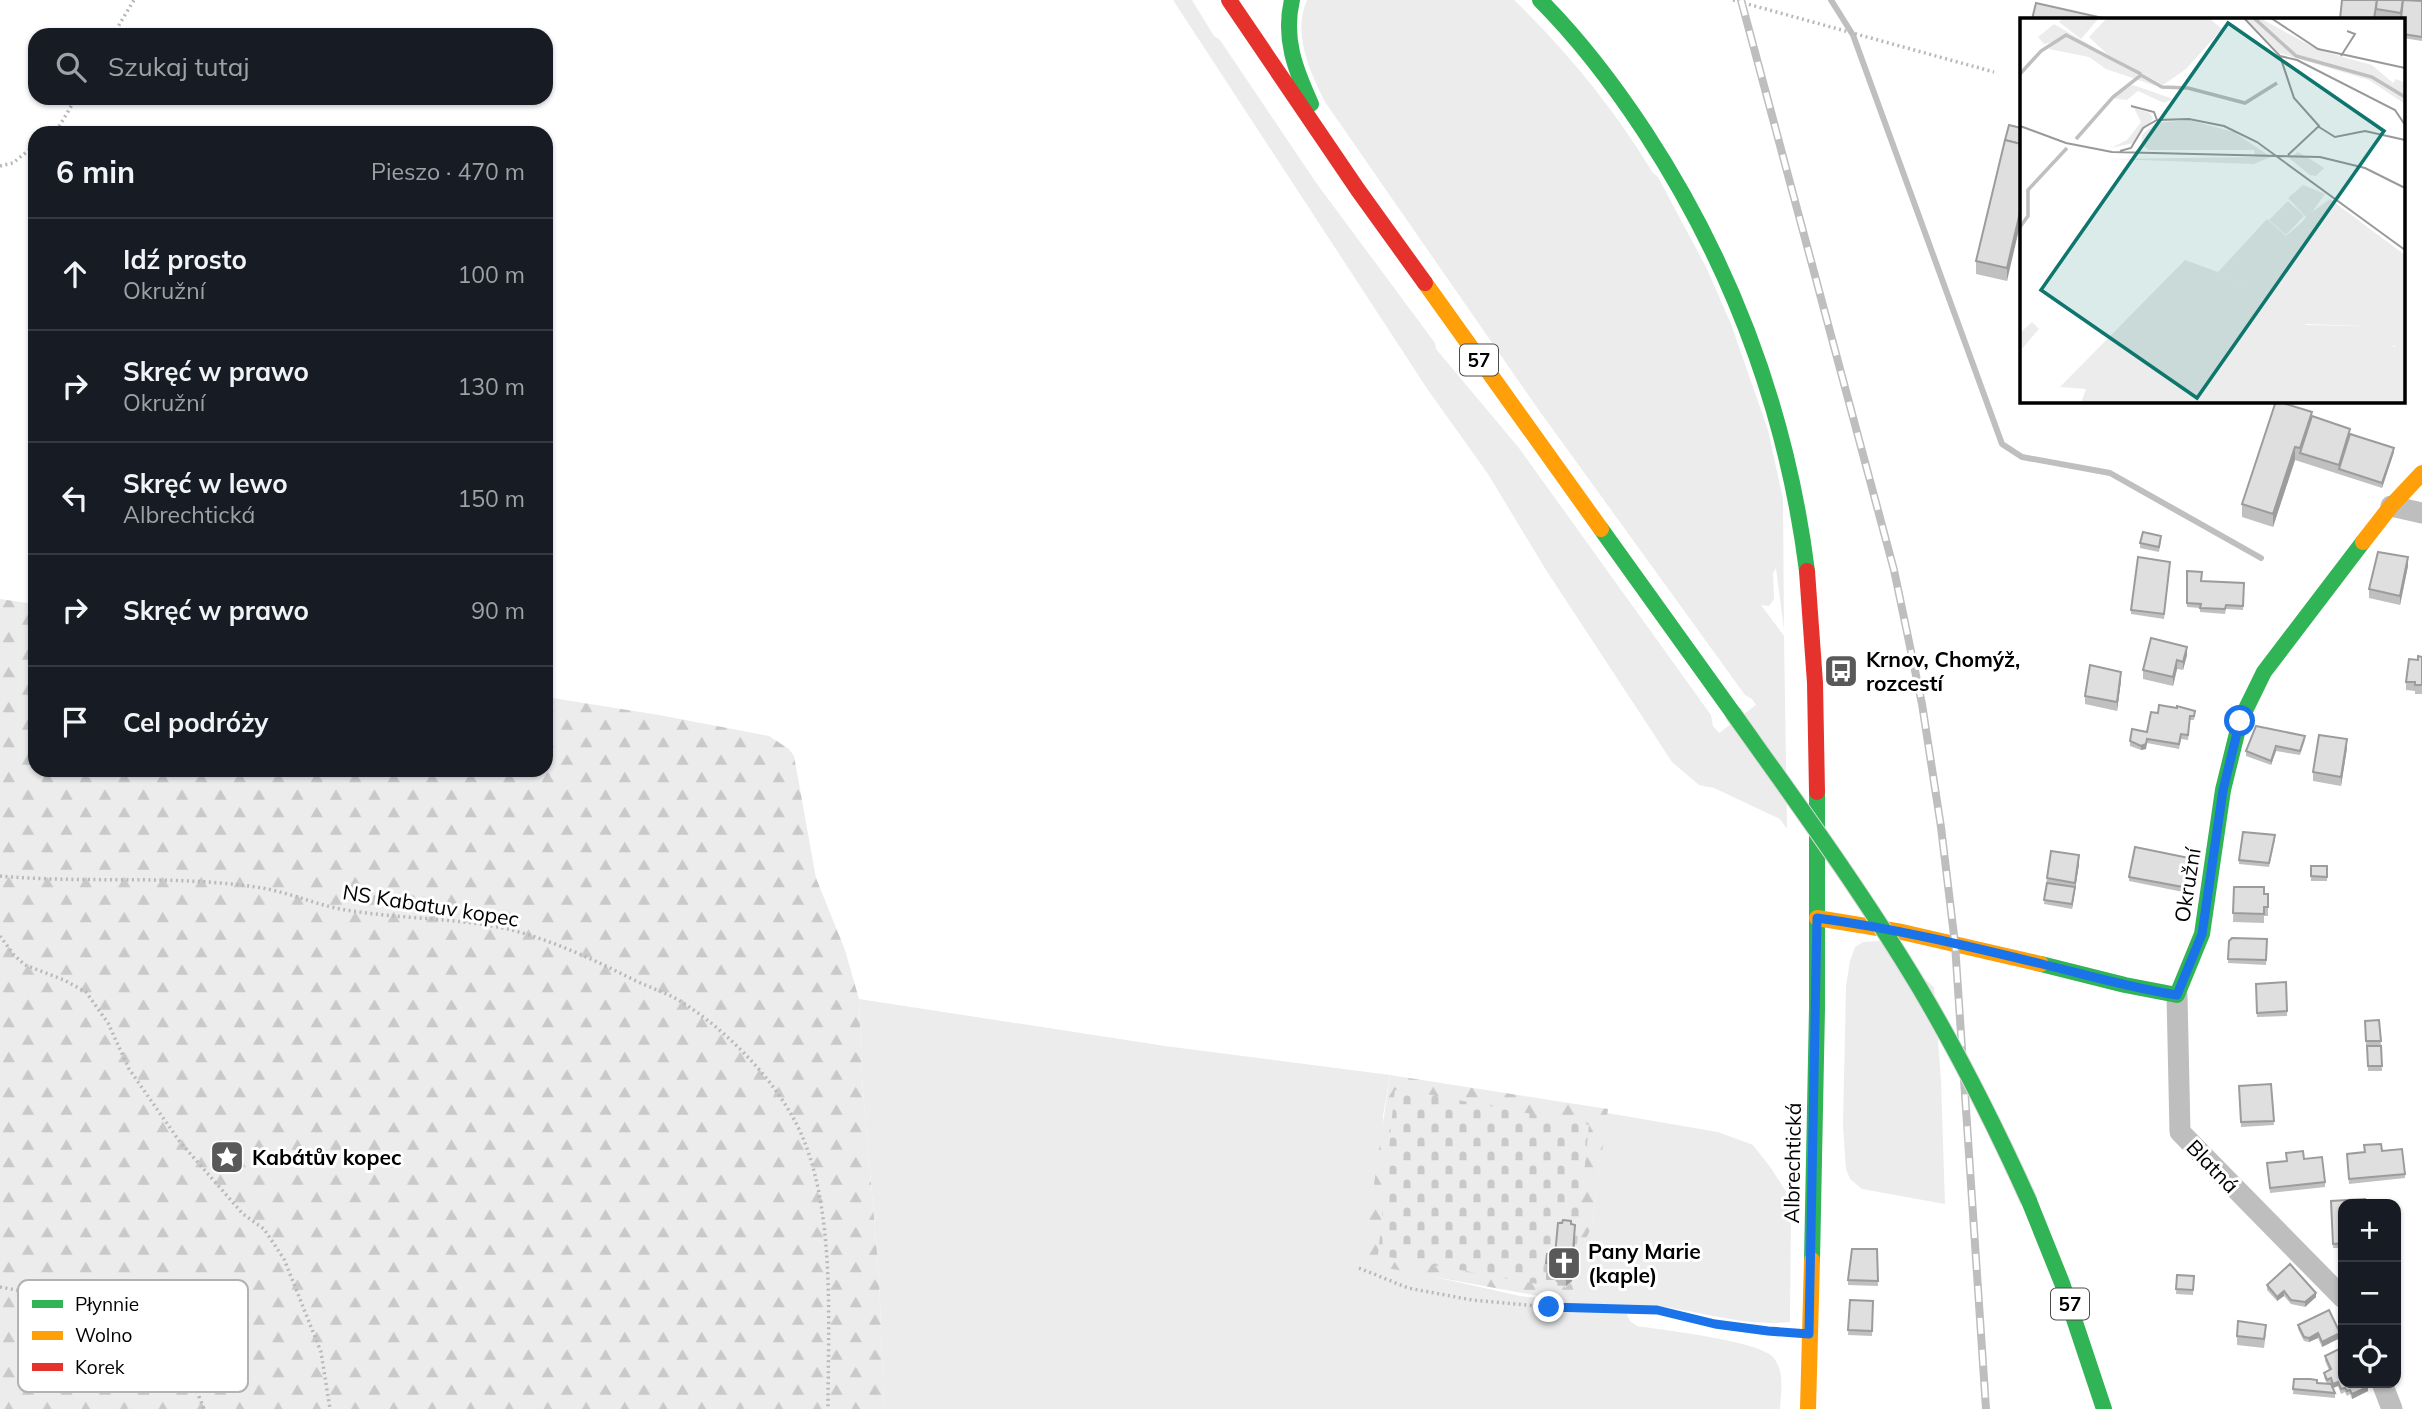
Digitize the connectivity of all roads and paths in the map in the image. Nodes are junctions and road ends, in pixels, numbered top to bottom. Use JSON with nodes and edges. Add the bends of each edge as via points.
{"nodes":[{"id":1,"x":134,"y":0,"type":"edge"},
{"id":2,"x":1292,"y":0,"type":"edge"},
{"id":3,"x":1540,"y":0,"type":"edge"},
{"id":4,"x":1732,"y":0,"type":"edge"},
{"id":5,"x":1235,"y":1,"type":"edge"},
{"id":6,"x":117,"y":28,"type":"edge"},
{"id":7,"x":1994,"y":72,"type":"dead end"},
{"id":8,"x":72,"y":105,"type":"edge"},
{"id":9,"x":59,"y":126,"type":"edge"},
{"id":10,"x":28,"y":151,"type":"edge"},
{"id":11,"x":0,"y":166,"type":"edge"},
{"id":12,"x":1358,"y":190,"type":"junction"},
{"id":13,"x":2422,"y":472,"type":"edge"},
{"id":14,"x":2391,"y":506,"type":"junction"},
{"id":15,"x":2422,"y":513,"type":"edge"},
{"id":16,"x":0,"y":876,"type":"edge"},
{"id":17,"x":1817,"y":918,"type":"junction"},
{"id":18,"x":0,"y":936,"type":"edge"},
{"id":19,"x":2177,"y":995,"type":"junction"},
{"id":20,"x":1359,"y":1268,"type":"dead end"},
{"id":21,"x":0,"y":1287,"type":"edge"},
{"id":22,"x":18,"y":1290,"type":"edge"},
{"id":23,"x":2338,"y":1293,"type":"edge"},
{"id":24,"x":1809,"y":1334,"type":"junction"},
{"id":25,"x":2384,"y":1388,"type":"edge"},
{"id":26,"x":198,"y":1392,"type":"edge"},
{"id":27,"x":205,"y":1409,"type":"edge"},
{"id":28,"x":330,"y":1409,"type":"edge"},
{"id":29,"x":828,"y":1409,"type":"edge"},
{"id":30,"x":1808,"y":1409,"type":"edge"},
{"id":31,"x":2104,"y":1409,"type":"edge"},
{"id":32,"x":2392,"y":1409,"type":"edge"}],
"edges":[{"from":1,"to":6,"type":"path"},
{"from":2,"to":12,"type":"main road","via":[[1289,52],[1326,135]]},
{"from":3,"to":17,"type":"main road","name":"Albrechtická","via":[[1601,69],[1670,169],[1723,270],[1768,388],[1797,503],[1810,603]]},
{"from":4,"to":7,"type":"path"},
{"from":5,"to":12,"type":"main road","number":"57"},
{"from":8,"to":9,"type":"path"},
{"from":10,"to":11,"type":"path","via":[[13,163]]},
{"from":12,"to":31,"type":"main road","number":"57","bridge":true,"via":[[1733,713],[1913,978],[1979,1094],[2029,1200]]},
{"from":13,"to":14,"type":"main road","name":"Okružní"},
{"from":14,"to":15,"type":"street"},
{"from":14,"to":19,"type":"main road","name":"Okružní","via":[[2264,672],[2240,721],[2223,790],[2202,934]]},
{"from":16,"to":29,"type":"path","name":"NS Kabatuv kopec","via":[[262,888],[350,911],[509,930],[576,952],[678,1000],[723,1033],[764,1078],[806,1144],[825,1236]]},
{"from":17,"to":19,"type":"main road"},
{"from":17,"to":24,"type":"main road","name":"Albrechtická"},
{"from":18,"to":28,"type":"path","via":[[25,965],[86,992],[108,1023],[129,1069],[180,1142],[243,1214],[264,1229],[284,1259],[321,1352]]},
{"from":19,"to":23,"type":"street","name":"Blatná","via":[[2180,1132]]},
{"from":20,"to":24,"type":"path","via":[[1408,1288],[1472,1300],[1657,1310],[1715,1324]]},
{"from":21,"to":22,"type":"path"},
{"from":24,"to":30,"type":"main road","name":"Albrechtická"},
{"from":25,"to":32,"type":"street"},
{"from":26,"to":27,"type":"path"}]}
